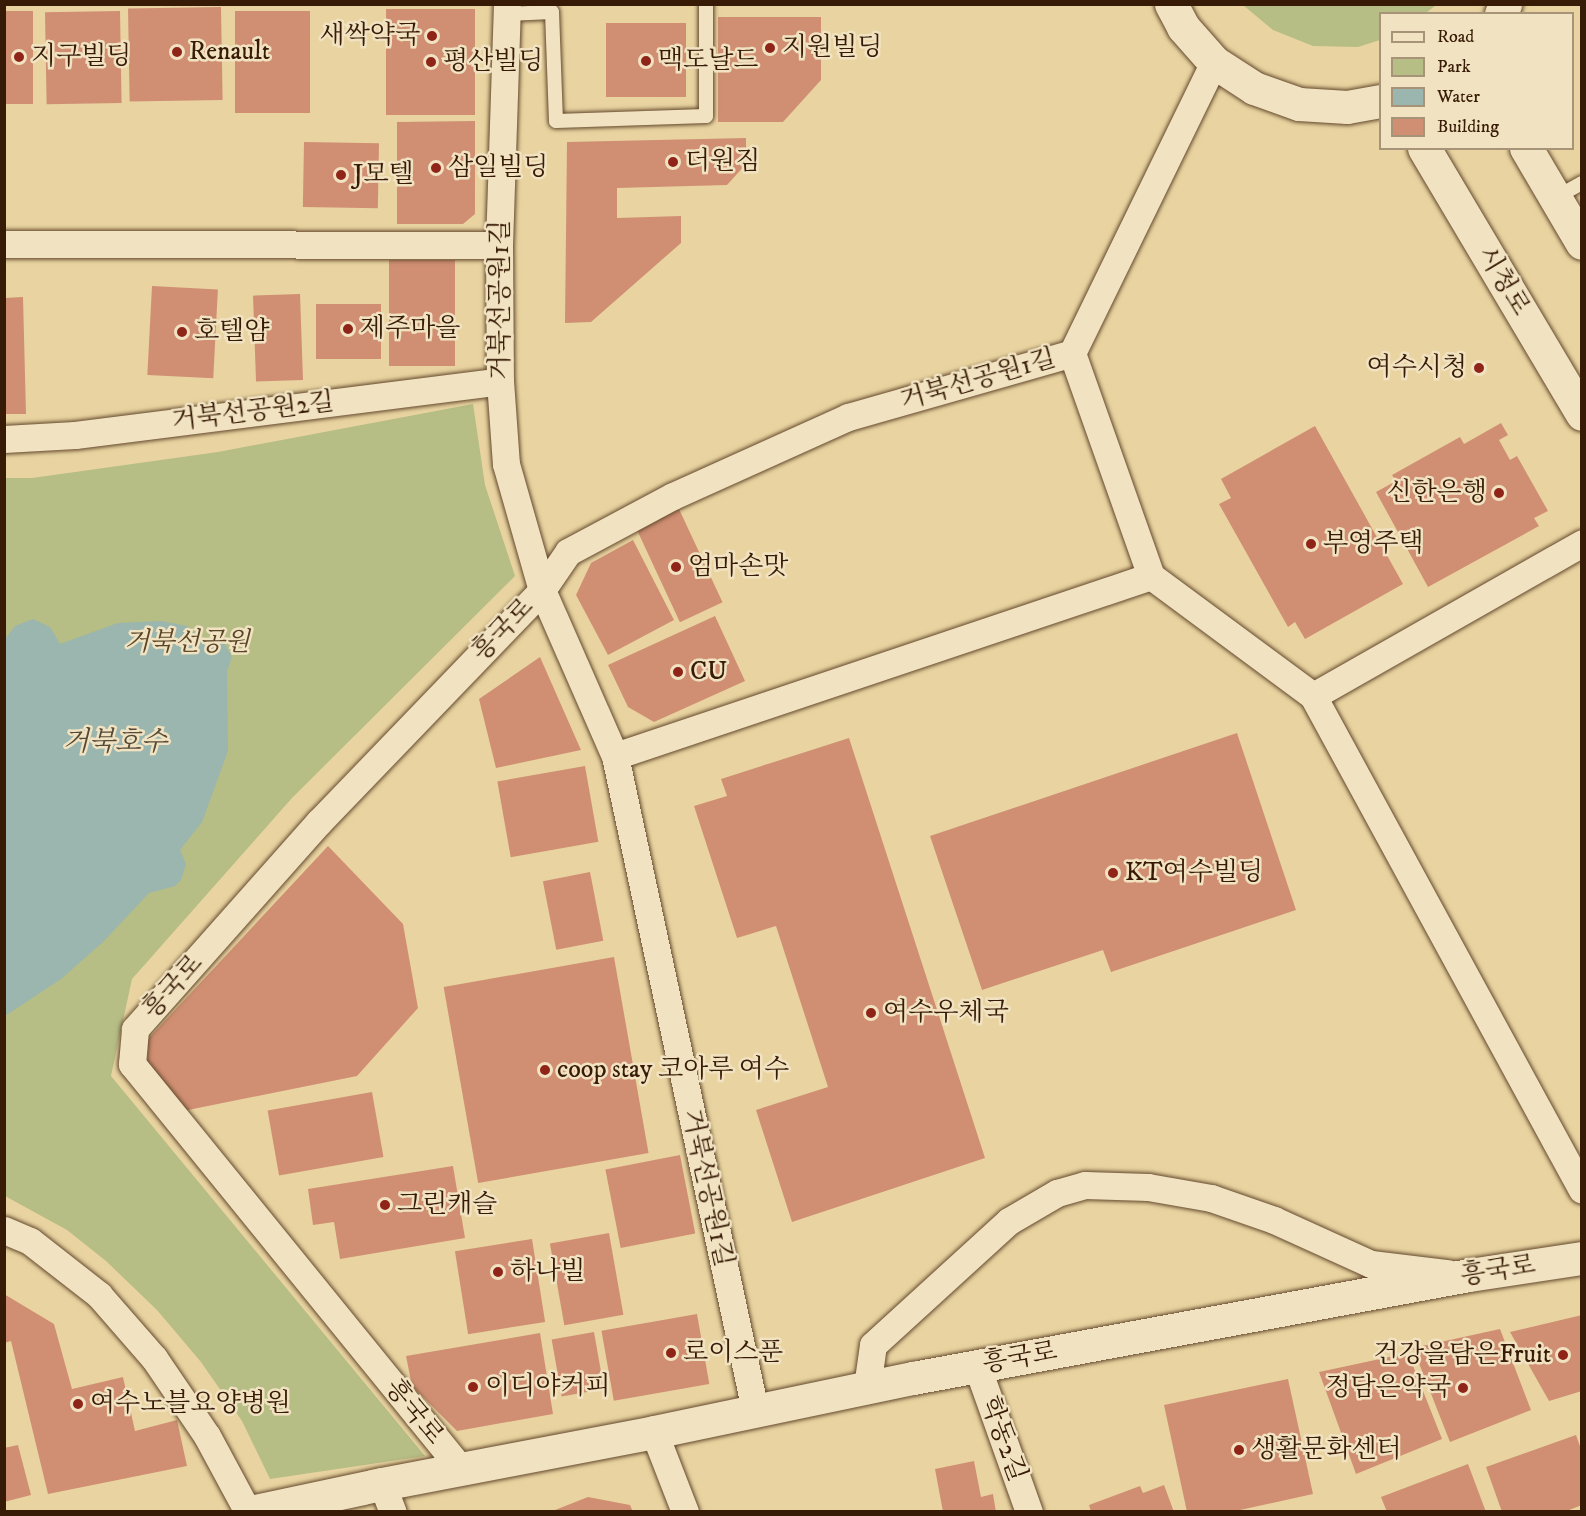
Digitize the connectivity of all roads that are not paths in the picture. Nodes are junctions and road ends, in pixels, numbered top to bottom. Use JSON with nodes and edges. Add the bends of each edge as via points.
{"nodes":[{"id":1,"x":706,"y":4,"type":"edge"},
{"id":2,"x":1171,"y":4,"type":"edge"},
{"id":3,"x":507,"y":9,"type":"edge"},
{"id":4,"x":1214,"y":62,"type":"junction"},
{"id":5,"x":1379,"y":101,"type":"edge"},
{"id":6,"x":1425,"y":150,"type":"edge"},
{"id":7,"x":1528,"y":150,"type":"edge"},
{"id":8,"x":1568,"y":190,"type":"edge"},
{"id":9,"x":1581,"y":243,"type":"edge"},
{"id":10,"x":4,"y":244,"type":"edge"},
{"id":11,"x":499,"y":245,"type":"junction"},
{"id":12,"x":1072,"y":353,"type":"junction"},
{"id":13,"x":500,"y":381,"type":"junction"},
{"id":14,"x":1581,"y":414,"type":"edge"},
{"id":15,"x":4,"y":439,"type":"edge"},
{"id":16,"x":1581,"y":543,"type":"edge"},
{"id":17,"x":1151,"y":576,"type":"junction"},
{"id":18,"x":542,"y":590,"type":"junction"},
{"id":19,"x":1313,"y":696,"type":"junction"},
{"id":20,"x":615,"y":756,"type":"junction"},
{"id":21,"x":1581,"y":1190,"type":"edge"},
{"id":22,"x":4,"y":1230,"type":"edge"},
{"id":23,"x":1581,"y":1258,"type":"edge"},
{"id":24,"x":1469,"y":1275,"type":"junction"},
{"id":25,"x":977,"y":1366,"type":"junction"},
{"id":26,"x":867,"y":1386,"type":"junction"},
{"id":27,"x":755,"y":1410,"type":"junction"},
{"id":28,"x":654,"y":1432,"type":"junction"},
{"id":29,"x":461,"y":1469,"type":"junction"},
{"id":30,"x":387,"y":1498,"type":"edge"},
{"id":31,"x":265,"y":1510,"type":"edge"},
{"id":32,"x":684,"y":1512,"type":"edge"},
{"id":33,"x":1029,"y":1512,"type":"edge"}],
"edges":[{"from":1,"to":3,"type":"lane","via":[[706,116],[556,120],[552,12]]},
{"from":2,"to":4,"type":"street","via":[[1182,27]]},
{"from":3,"to":11,"type":"street","name":"거북선공원1길"},
{"from":4,"to":5,"type":"street","via":[[1254,88],[1299,104],[1347,107]]},
{"from":4,"to":12,"type":"street"},
{"from":6,"to":14,"type":"street","name":"시청로"},
{"from":7,"to":8,"type":"street"},
{"from":8,"to":9,"type":"street"},
{"from":10,"to":11,"type":"street"},
{"from":11,"to":13,"type":"street","name":"거북선공원1길"},
{"from":12,"to":17,"type":"street"},
{"from":12,"to":18,"type":"street","name":"거북선공원1길","via":[[837,422],[673,496],[568,552]]},
{"from":13,"to":15,"type":"street","name":"거북선공원2길","via":[[75,435]]},
{"from":13,"to":18,"type":"street","name":"거북선공원1길","via":[[506,464]]},
{"from":16,"to":19,"type":"street"},
{"from":17,"to":19,"type":"street"},
{"from":17,"to":20,"type":"street"},
{"from":18,"to":20,"type":"street","name":"거북선공원1길"},
{"from":18,"to":29,"type":"street","name":"흥국로","via":[[319,822],[135,1029],[132,1064]]},
{"from":19,"to":21,"type":"street"},
{"from":20,"to":27,"type":"street","name":"거북선공원1길"},
{"from":22,"to":31,"type":"street","via":[[30,1241],[99,1295],[154,1358]]},
{"from":23,"to":24,"type":"street","name":"흥국로"},
{"from":24,"to":25,"type":"street","name":"흥국로"},
{"from":24,"to":26,"type":"street","via":[[1371,1264],[1274,1220],[1211,1198],[1148,1187],[1085,1185],[1057,1193],[1009,1221],[873,1345]]},
{"from":25,"to":26,"type":"street","name":"흥국로"},
{"from":25,"to":33,"type":"street","name":"학동2길"},
{"from":26,"to":27,"type":"street","name":"흥국로"},
{"from":27,"to":28,"type":"street","name":"흥국로"},
{"from":28,"to":29,"type":"street","name":"흥국로"},
{"from":28,"to":32,"type":"street"},
{"from":29,"to":30,"type":"street","name":"흥국로"},
{"from":30,"to":31,"type":"street","name":"흥국로"}]}
